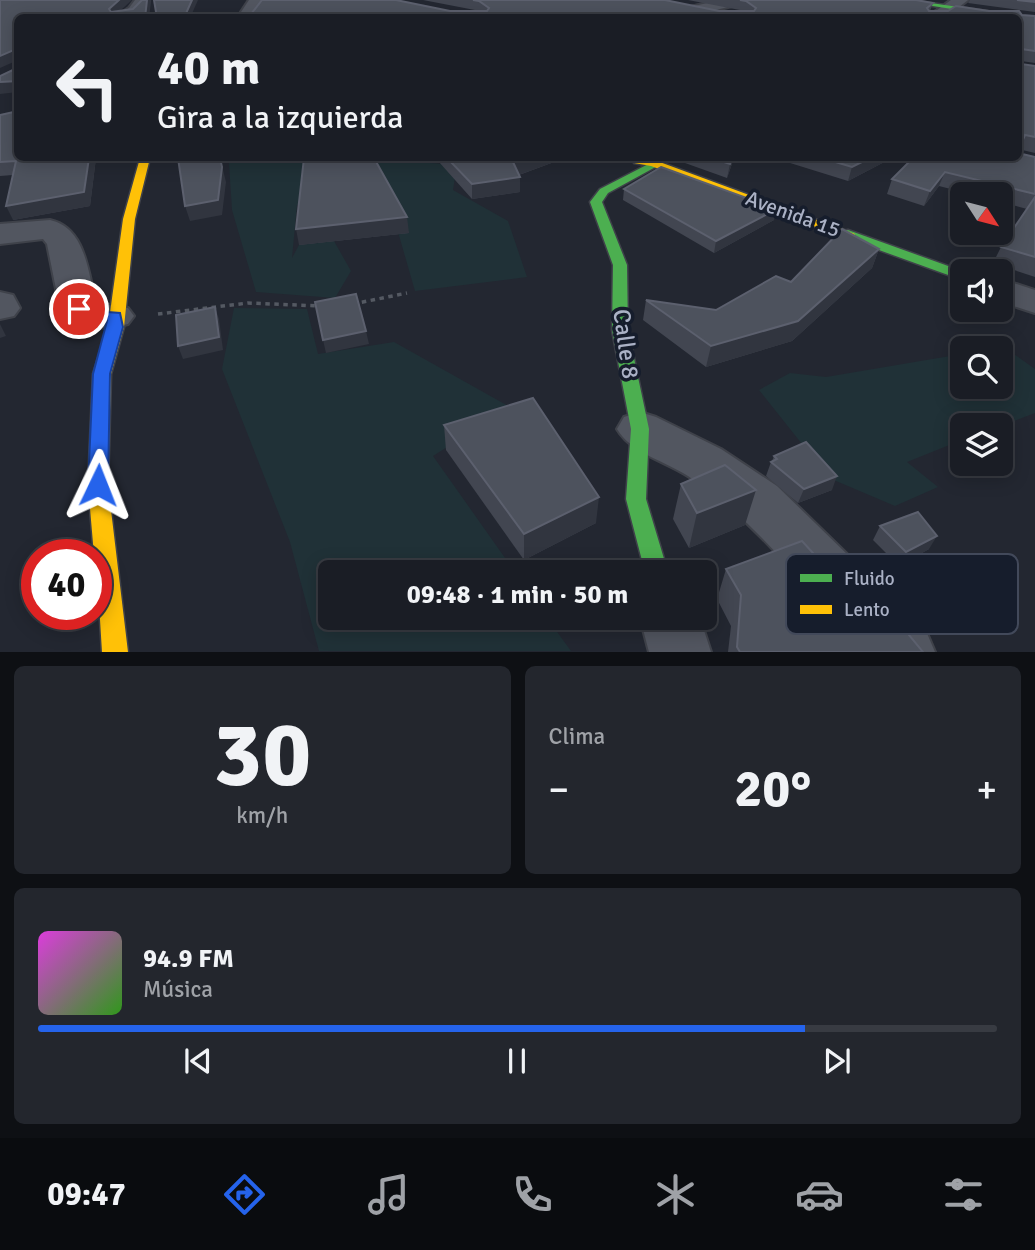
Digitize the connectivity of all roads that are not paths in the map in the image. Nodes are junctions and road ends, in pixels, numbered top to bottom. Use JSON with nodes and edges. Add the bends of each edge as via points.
{"nodes":[{"id":1,"x":142,"y":0,"type":"edge"},
{"id":2,"x":739,"y":0,"type":"edge"},
{"id":3,"x":897,"y":0,"type":"edge"},
{"id":4,"x":989,"y":0,"type":"edge"},
{"id":5,"x":956,"y":4,"type":"edge"},
{"id":6,"x":1035,"y":6,"type":"edge"},
{"id":7,"x":699,"y":9,"type":"junction"},
{"id":8,"x":663,"y":10,"type":"edge"},
{"id":9,"x":129,"y":14,"type":"edge"},
{"id":10,"x":724,"y":14,"type":"edge"},
{"id":11,"x":940,"y":14,"type":"edge"},
{"id":12,"x":1005,"y":14,"type":"edge"},
{"id":13,"x":144,"y":161,"type":"edge"},
{"id":14,"x":658,"y":161,"type":"edge"},
{"id":15,"x":663,"y":161,"type":"edge"},
{"id":16,"x":0,"y":234,"type":"edge"},
{"id":17,"x":950,"y":271,"type":"edge"},
{"id":18,"x":1013,"y":294,"type":"edge"},
{"id":19,"x":1035,"y":302,"type":"edge"},
{"id":20,"x":115,"y":321,"type":"junction"},
{"id":21,"x":640,"y":429,"type":"junction"},
{"id":22,"x":811,"y":554,"type":"edge"},
{"id":23,"x":653,"y":560,"type":"edge"},
{"id":24,"x":674,"y":630,"type":"edge"},
{"id":25,"x":887,"y":634,"type":"edge"},
{"id":26,"x":115,"y":652,"type":"edge"},
{"id":27,"x":680,"y":652,"type":"edge"},
{"id":28,"x":904,"y":652,"type":"edge"}],
"edges":[{"from":1,"to":9,"type":"street"},
{"from":2,"to":7,"type":"street"},
{"from":3,"to":5,"type":"street"},
{"from":4,"to":6,"type":"street"},
{"from":5,"to":11,"type":"street"},
{"from":5,"to":12,"type":"street"},
{"from":7,"to":8,"type":"street"},
{"from":7,"to":10,"type":"street"},
{"from":13,"to":20,"type":"street","via":[[129,219]]},
{"from":14,"to":21,"type":"street","name":"Calle 8","via":[[604,191],[596,202],[620,265],[620,330]]},
{"from":15,"to":17,"type":"street","name":"Avenida 15"},
{"from":16,"to":20,"type":"street","via":[[50,229],[63,242],[79,309]]},
{"from":18,"to":19,"type":"street"},
{"from":20,"to":26,"type":"street","via":[[102,374],[98,485]]},
{"from":21,"to":22,"type":"street","via":[[704,463],[759,500]]},
{"from":21,"to":23,"type":"street","name":"Calle 8","via":[[636,499]]},
{"from":24,"to":27,"type":"street"},
{"from":25,"to":28,"type":"street"}]}
